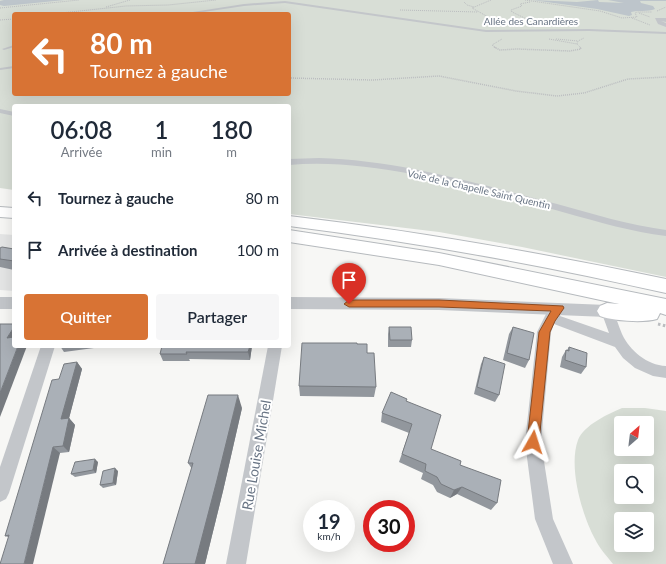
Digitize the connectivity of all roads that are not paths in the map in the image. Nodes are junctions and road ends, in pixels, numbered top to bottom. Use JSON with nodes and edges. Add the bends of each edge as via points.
{"nodes":[{"id":1,"x":196,"y":12,"type":"edge"},
{"id":2,"x":666,"y":20,"type":"edge"},
{"id":3,"x":666,"y":25,"type":"edge"},
{"id":4,"x":666,"y":33,"type":"edge"},
{"id":5,"x":12,"y":47,"type":"edge"},
{"id":6,"x":4,"y":49,"type":"dead end"},
{"id":7,"x":12,"y":67,"type":"edge"},
{"id":8,"x":0,"y":69,"type":"edge"},
{"id":9,"x":0,"y":111,"type":"edge"},
{"id":10,"x":12,"y":114,"type":"edge"},
{"id":11,"x":291,"y":162,"type":"edge"},
{"id":12,"x":0,"y":200,"type":"edge"},
{"id":13,"x":12,"y":201,"type":"edge"},
{"id":14,"x":0,"y":212,"type":"edge"},
{"id":15,"x":12,"y":213,"type":"edge"},
{"id":16,"x":0,"y":220,"type":"edge"},
{"id":17,"x":12,"y":221,"type":"edge"},
{"id":18,"x":291,"y":221,"type":"edge"},
{"id":19,"x":666,"y":233,"type":"edge"},
{"id":20,"x":291,"y":236,"type":"edge"},
{"id":21,"x":666,"y":286,"type":"edge"},
{"id":22,"x":0,"y":303,"type":"edge"},
{"id":23,"x":12,"y":303,"type":"edge"},
{"id":24,"x":291,"y":303,"type":"edge"},
{"id":25,"x":666,"y":307,"type":"edge"},
{"id":26,"x":607,"y":311,"type":"junction"},
{"id":27,"x":555,"y":313,"type":"junction"},
{"id":28,"x":666,"y":313,"type":"edge"},
{"id":29,"x":620,"y":343,"type":"junction"},
{"id":30,"x":47,"y":348,"type":"edge"},
{"id":31,"x":275,"y":348,"type":"edge"},
{"id":32,"x":666,"y":372,"type":"edge"},
{"id":33,"x":0,"y":493,"type":"edge"},
{"id":34,"x":236,"y":564,"type":"edge"},
{"id":35,"x":563,"y":564,"type":"edge"}],
"edges":[{"from":1,"to":4,"type":"street","name":"Allée des Canardières","via":[[285,2],[486,31],[589,30]]},
{"from":2,"to":3,"type":"street","via":[[657,19]]},
{"from":5,"to":6,"type":"street"},
{"from":7,"to":8,"type":"lane"},
{"from":9,"to":10,"type":"street"},
{"from":11,"to":19,"type":"street","name":"Voie de la Chapelle Saint Quentin","via":[[337,161],[444,178],[628,226]]},
{"from":12,"to":13,"type":"main road"},
{"from":14,"to":15,"type":"main road"},
{"from":16,"to":17,"type":"main road"},
{"from":18,"to":21,"type":"main road","via":[[476,247]]},
{"from":20,"to":25,"type":"main road","via":[[439,258]]},
{"from":22,"to":23,"type":"street"},
{"from":24,"to":27,"type":"street","via":[[439,304]]},
{"from":26,"to":27,"type":"street"},
{"from":26,"to":28,"type":"main road"},
{"from":26,"to":29,"type":"street"},
{"from":27,"to":29,"type":"street"},
{"from":27,"to":35,"type":"street","via":[[544,332],[533,442],[544,519]]},
{"from":29,"to":32,"type":"street","via":[[639,363],[658,372]]},
{"from":30,"to":33,"type":"street"},
{"from":31,"to":34,"type":"street","name":"Rue Louise Michel"}]}
